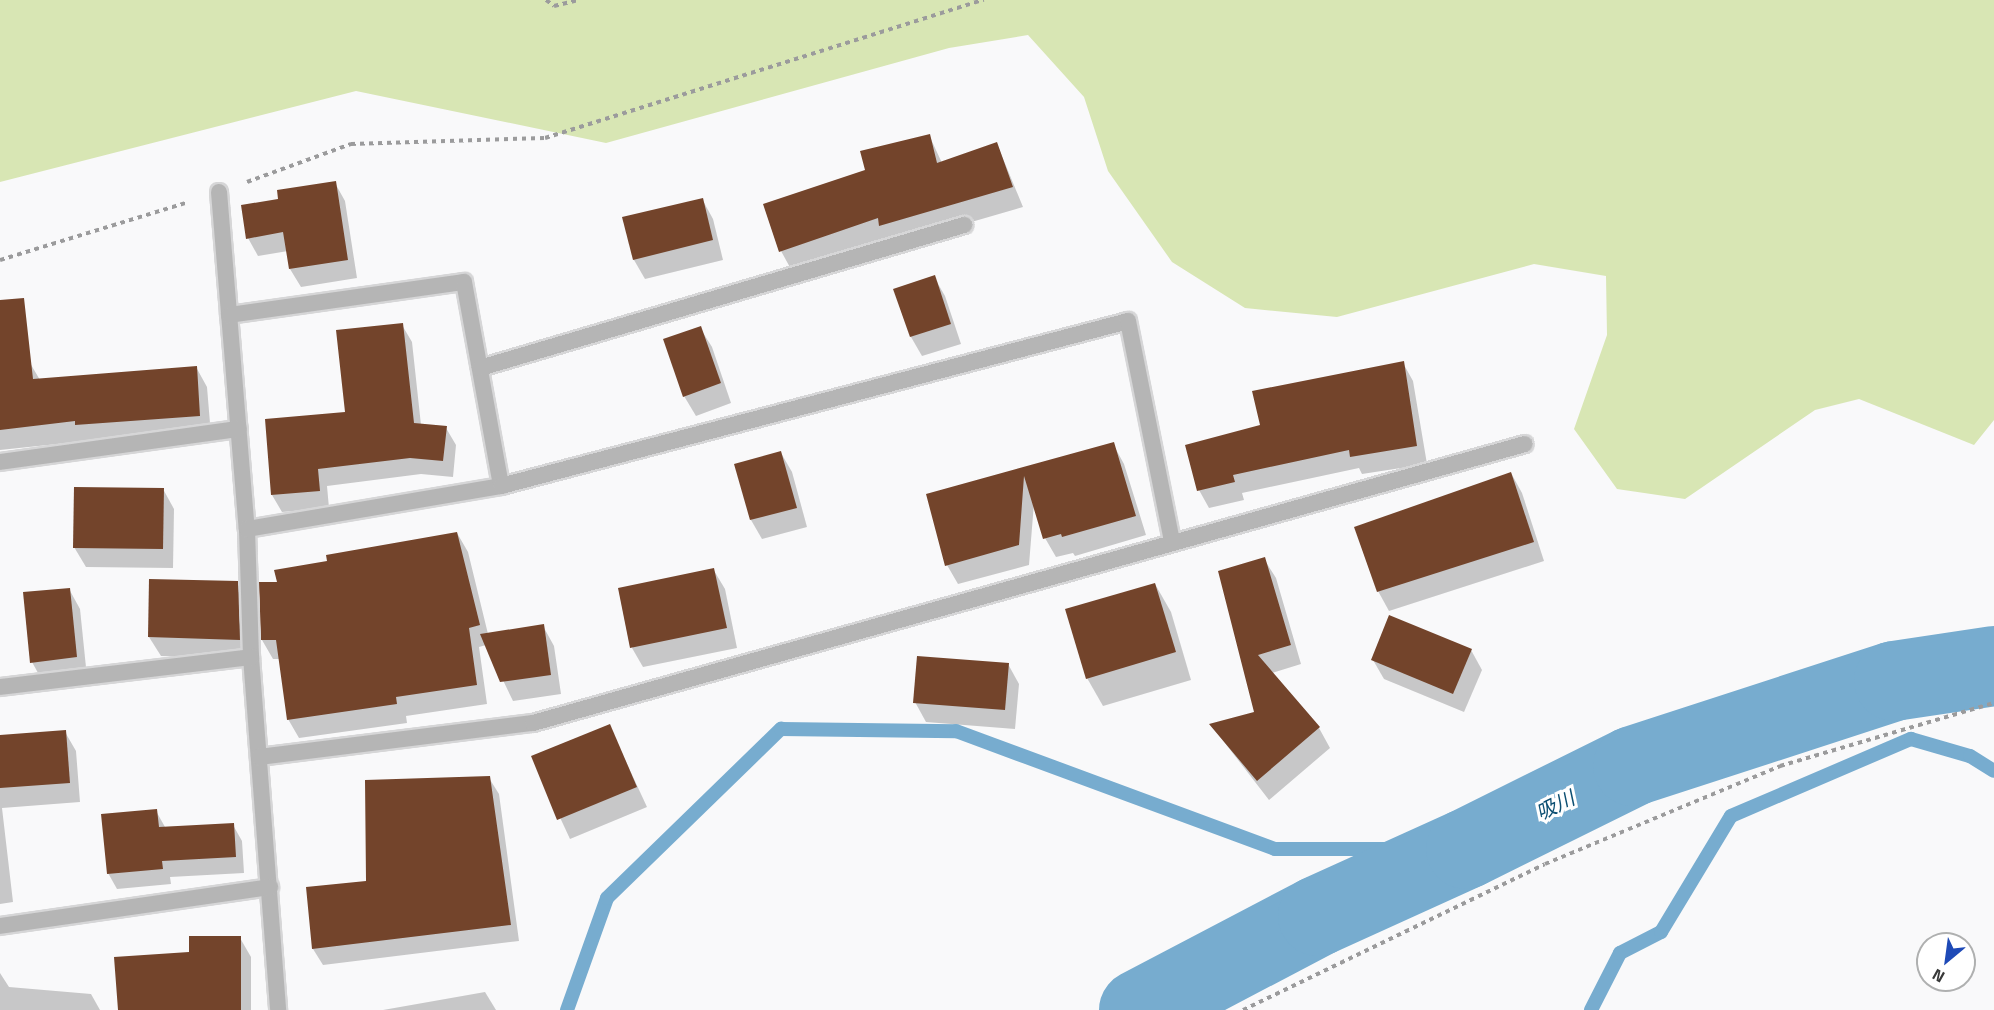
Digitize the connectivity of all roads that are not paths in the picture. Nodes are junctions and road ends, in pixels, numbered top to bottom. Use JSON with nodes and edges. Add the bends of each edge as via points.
{"nodes":[{"id":1,"x":219,"y":192,"type":"road end"},
{"id":2,"x":964,"y":225,"type":"dead end"},
{"id":3,"x":229,"y":315,"type":"junction"},
{"id":4,"x":480,"y":368,"type":"junction"},
{"id":5,"x":239,"y":429,"type":"junction"},
{"id":6,"x":1525,"y":444,"type":"dead end"},
{"id":7,"x":0,"y":462,"type":"edge"},
{"id":8,"x":501,"y":486,"type":"junction"},
{"id":9,"x":247,"y":529,"type":"junction"},
{"id":10,"x":1172,"y":541,"type":"junction"},
{"id":11,"x":251,"y":657,"type":"junction"},
{"id":12,"x":0,"y":687,"type":"edge"},
{"id":13,"x":259,"y":757,"type":"junction"},
{"id":14,"x":270,"y":887,"type":"junction"},
{"id":15,"x":0,"y":926,"type":"edge"},
{"id":16,"x":278,"y":1010,"type":"edge"}],
"edges":[{"from":1,"to":3,"type":"street"},
{"from":2,"to":4,"type":"street"},
{"from":3,"to":4,"type":"street","via":[[464,282]]},
{"from":3,"to":5,"type":"street"},
{"from":4,"to":8,"type":"street"},
{"from":5,"to":7,"type":"street"},
{"from":5,"to":9,"type":"street"},
{"from":6,"to":10,"type":"street"},
{"from":8,"to":9,"type":"street"},
{"from":8,"to":10,"type":"street","via":[[1128,321]]},
{"from":9,"to":11,"type":"street"},
{"from":10,"to":13,"type":"street","via":[[533,723]]},
{"from":11,"to":12,"type":"street"},
{"from":11,"to":13,"type":"street"},
{"from":13,"to":14,"type":"street"},
{"from":14,"to":15,"type":"street"},
{"from":14,"to":16,"type":"street"}]}
